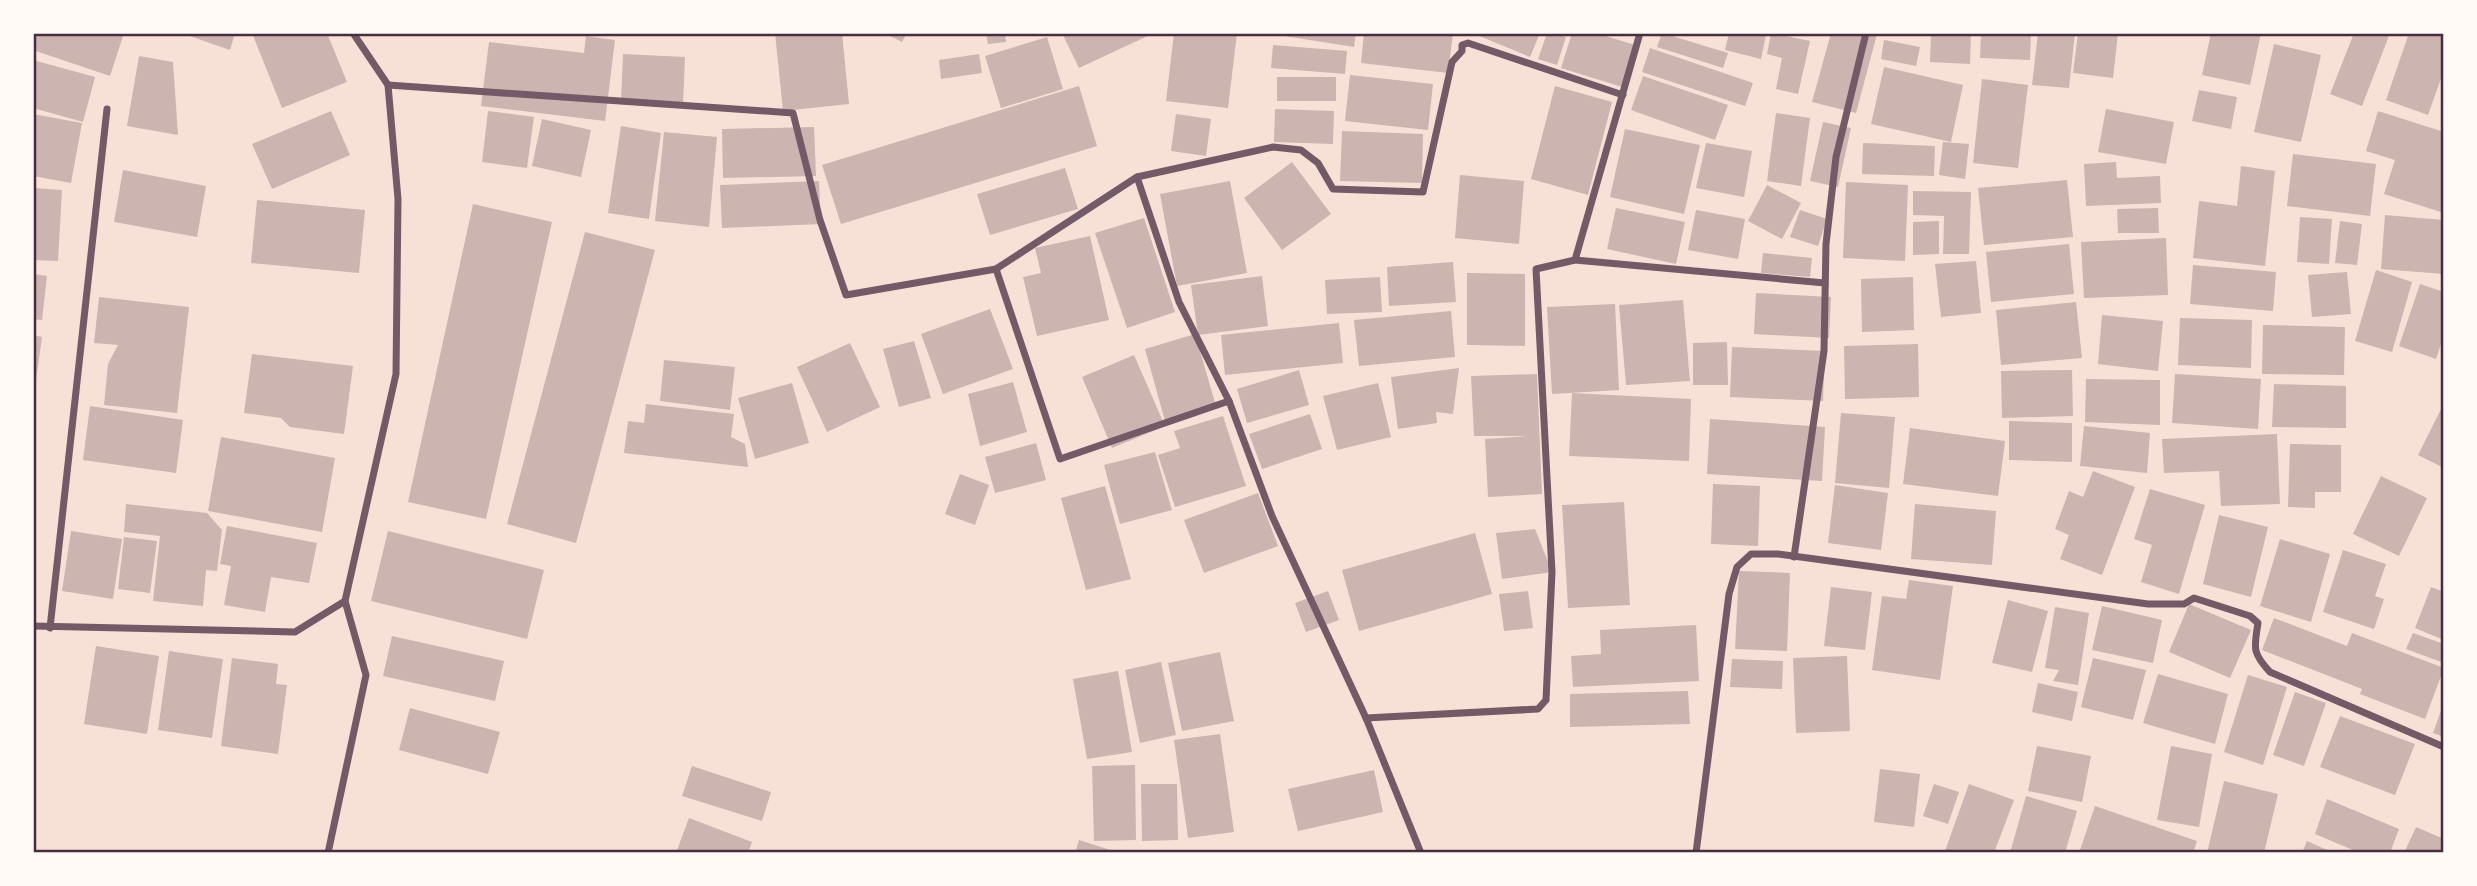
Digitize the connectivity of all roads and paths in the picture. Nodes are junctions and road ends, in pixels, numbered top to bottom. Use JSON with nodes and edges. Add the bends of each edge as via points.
{"nodes":[{"id":1,"x":353,"y":33,"type":"edge"},
{"id":2,"x":1640,"y":33,"type":"edge"},
{"id":3,"x":1866,"y":33,"type":"edge"},
{"id":4,"x":388,"y":85,"type":"junction"},
{"id":5,"x":1623,"y":95,"type":"junction"},
{"id":6,"x":107,"y":109,"type":"dead end"},
{"id":7,"x":1137,"y":177,"type":"junction"},
{"id":8,"x":1575,"y":260,"type":"junction"},
{"id":9,"x":996,"y":269,"type":"junction"},
{"id":10,"x":1825,"y":283,"type":"junction"},
{"id":11,"x":1229,"y":401,"type":"junction"},
{"id":12,"x":1794,"y":557,"type":"junction"},
{"id":13,"x":345,"y":601,"type":"junction"},
{"id":14,"x":33,"y":626,"type":"edge"},
{"id":15,"x":50,"y":628,"type":"junction"},
{"id":16,"x":1366,"y":718,"type":"junction"},
{"id":17,"x":2444,"y":747,"type":"edge"},
{"id":18,"x":328,"y":853,"type":"edge"},
{"id":19,"x":1421,"y":853,"type":"edge"},
{"id":20,"x":1696,"y":853,"type":"edge"}],
"edges":[{"from":1,"to":4,"type":"street"},
{"from":2,"to":5,"type":"street"},
{"from":3,"to":10,"type":"street","via":[[1836,156]]},
{"from":4,"to":9,"type":"street","via":[[793,113],[820,220],[846,295]]},
{"from":4,"to":13,"type":"street","via":[[398,199],[396,374]]},
{"from":5,"to":7,"type":"street","via":[[1468,43],[1452,62],[1423,192],[1333,189],[1318,163],[1301,150],[1273,147]]},
{"from":5,"to":8,"type":"street"},
{"from":6,"to":15,"type":"street"},
{"from":7,"to":9,"type":"street"},
{"from":7,"to":11,"type":"street","via":[[1179,302]]},
{"from":8,"to":10,"type":"street"},
{"from":8,"to":16,"type":"street","via":[[1536,269],[1552,572],[1546,701],[1538,709]]},
{"from":9,"to":11,"type":"street","via":[[1060,459]]},
{"from":10,"to":12,"type":"street","via":[[1824,351]]},
{"from":11,"to":16,"type":"street","via":[[1272,516]]},
{"from":12,"to":17,"type":"street","via":[[2148,604],[2184,604],[2194,598],[2250,616],[2258,623],[2254,649],[2270,671]]},
{"from":12,"to":20,"type":"street","via":[[1751,554],[1737,567]]},
{"from":13,"to":15,"type":"street","via":[[295,632]]},
{"from":13,"to":18,"type":"street","via":[[366,675]]},
{"from":14,"to":15,"type":"street"},
{"from":16,"to":19,"type":"street"}]}
